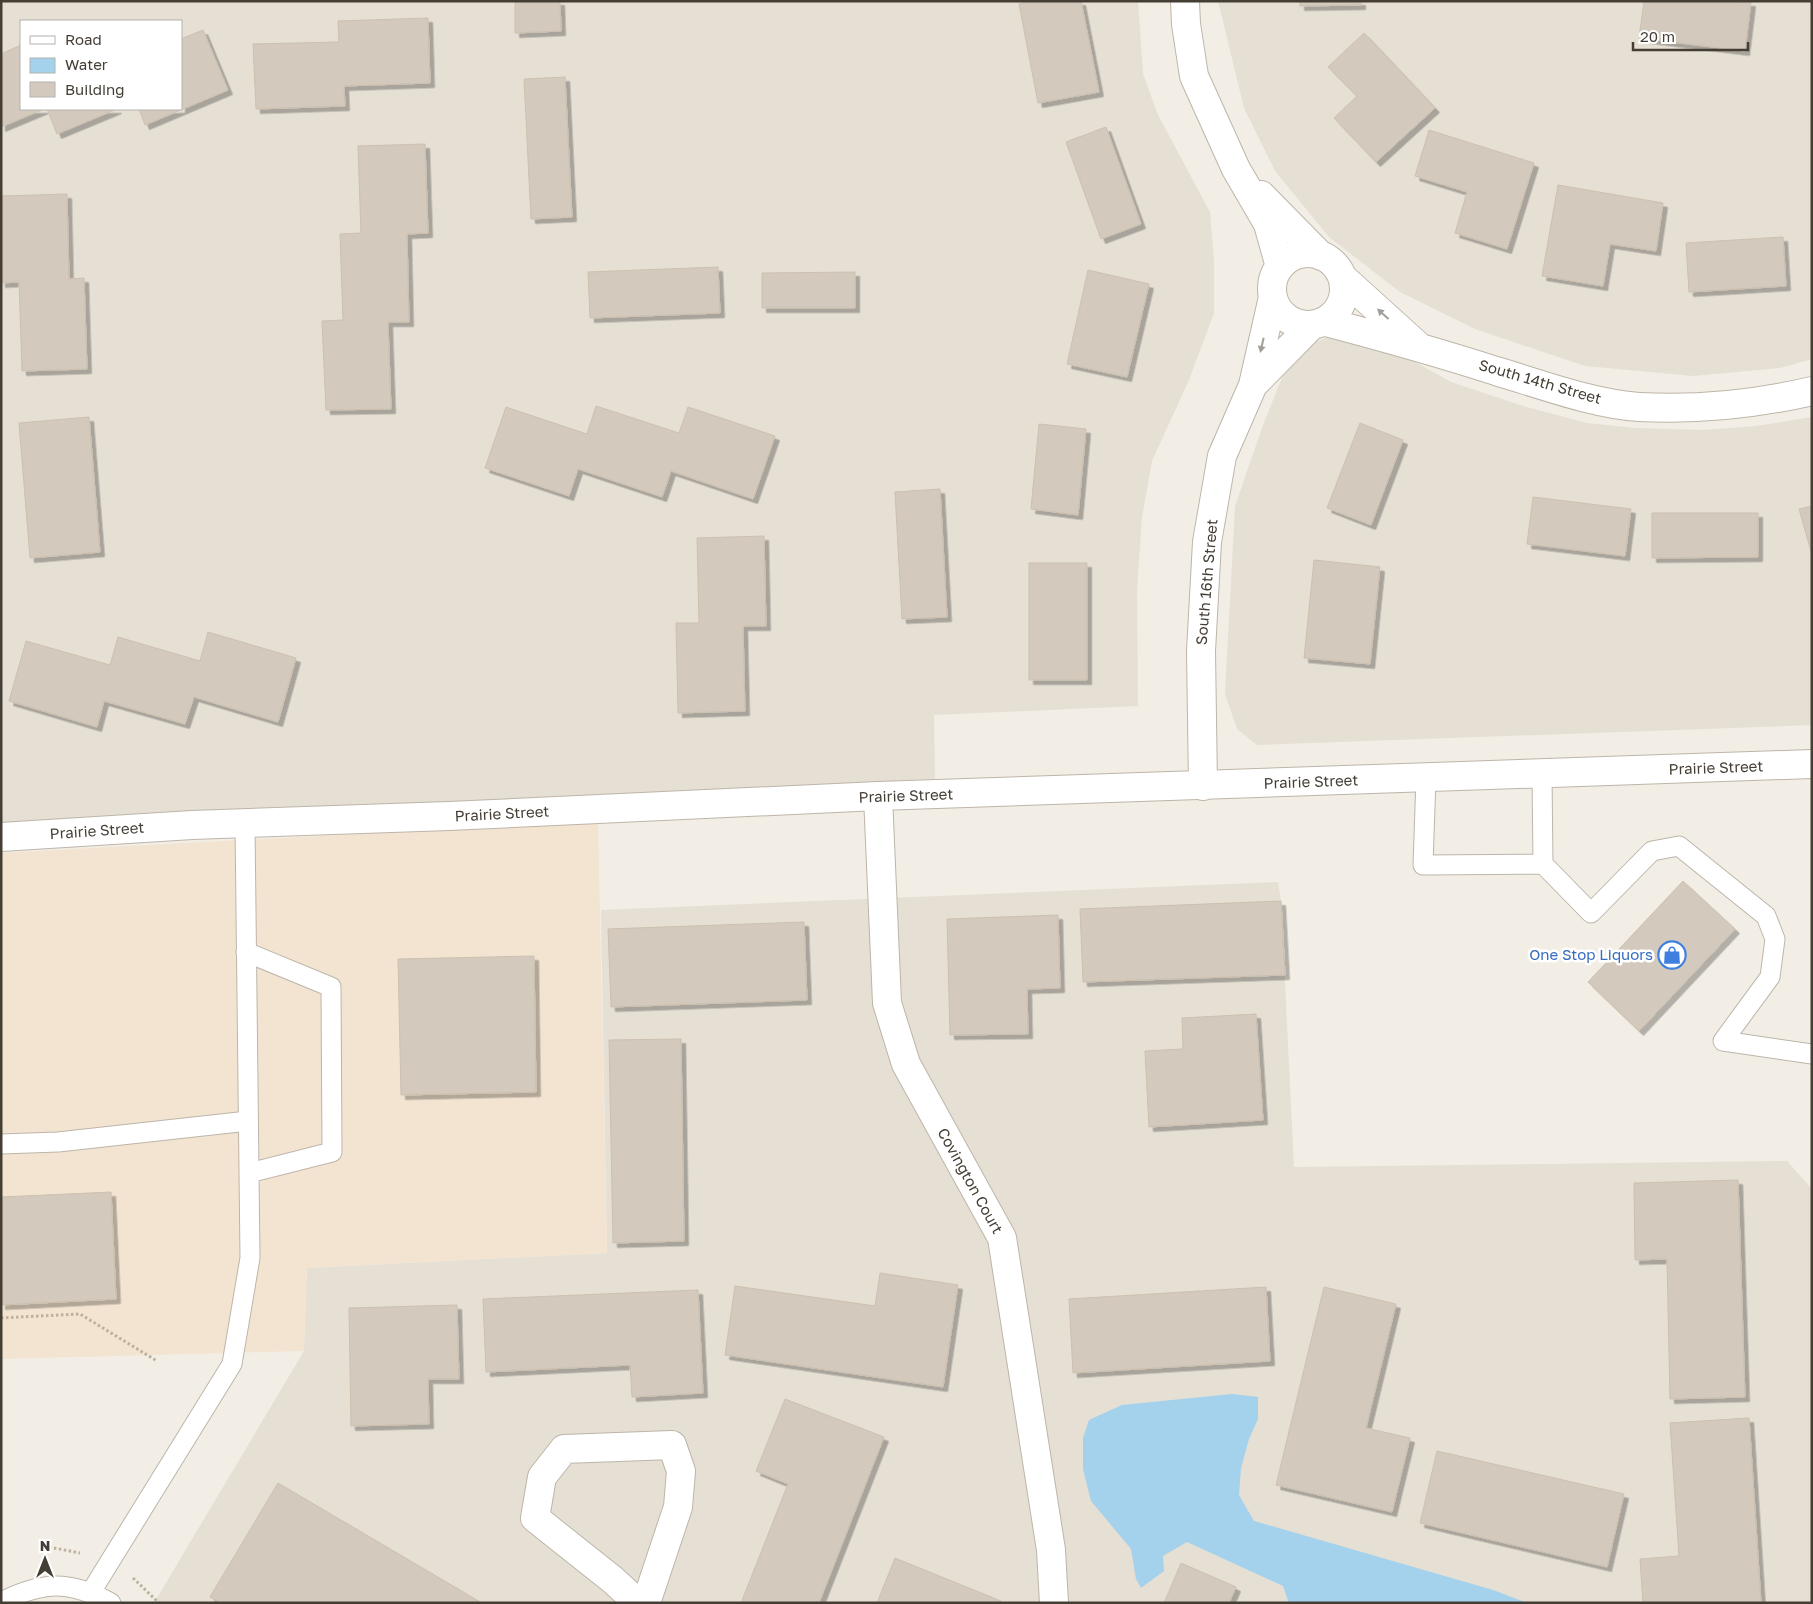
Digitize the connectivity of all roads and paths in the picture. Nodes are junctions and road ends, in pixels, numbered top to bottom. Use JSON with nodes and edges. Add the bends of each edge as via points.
{"nodes":[{"id":1,"x":1185,"y":1,"type":"edge"},
{"id":2,"x":1236,"y":169,"type":"junction"},
{"id":3,"x":1321,"y":256,"type":"junction"},
{"id":4,"x":1280,"y":267,"type":"junction"},
{"id":5,"x":1342,"y":277,"type":"junction"},
{"id":6,"x":1273,"y":297,"type":"junction"},
{"id":7,"x":1319,"y":324,"type":"junction"},
{"id":8,"x":1419,"y":346,"type":"junction"},
{"id":9,"x":1253,"y":385,"type":"junction"},
{"id":10,"x":1812,"y":391,"type":"edge"},
{"id":11,"x":1812,"y":764,"type":"edge"},
{"id":12,"x":1542,"y":774,"type":"junction"},
{"id":13,"x":1426,"y":778,"type":"junction"},
{"id":14,"x":1203,"y":786,"type":"junction"},
{"id":15,"x":878,"y":796,"type":"junction"},
{"id":16,"x":245,"y":823,"type":"junction"},
{"id":17,"x":1,"y":837,"type":"edge"},
{"id":18,"x":1543,"y":864,"type":"junction"},
{"id":19,"x":246,"y":952,"type":"junction"},
{"id":20,"x":1812,"y":1054,"type":"edge"},
{"id":21,"x":248,"y":1120,"type":"junction"},
{"id":22,"x":1,"y":1144,"type":"edge"},
{"id":23,"x":249,"y":1173,"type":"junction"},
{"id":24,"x":1,"y":1318,"type":"edge"},
{"id":25,"x":157,"y":1361,"type":"dead end"},
{"id":26,"x":91,"y":1592,"type":"junction"},
{"id":27,"x":1,"y":1602,"type":"edge"},
{"id":28,"x":112,"y":1603,"type":"edge"},
{"id":29,"x":638,"y":1603,"type":"edge"},
{"id":30,"x":646,"y":1603,"type":"edge"},
{"id":31,"x":1054,"y":1603,"type":"edge"}],
"edges":[{"from":1,"to":2,"type":"street","via":[[1194,76]]},
{"from":2,"to":3,"type":"street"},
{"from":2,"to":4,"type":"street","via":[[1268,224]]},
{"from":3,"to":4,"type":"street","via":[[1301,254],[1289,258]]},
{"from":3,"to":5,"type":"street","via":[[1332,262]]},
{"from":4,"to":6,"type":"street","via":[[1274,278]]},
{"from":5,"to":7,"type":"street","via":[[1345,292],[1342,304]]},
{"from":8,"to":5,"type":"street","name":"South 14th Street","one_way":true},
{"from":6,"to":7,"type":"street","via":[[1285,318],[1300,325]]},
{"from":6,"to":9,"type":"street","name":"South 16th Street","one_way":true},
{"from":7,"to":8,"type":"street","name":"South 14th Street"},
{"from":7,"to":9,"type":"street","name":"South 16th Street"},
{"from":8,"to":10,"type":"street","name":"South 14th Street","via":[[1573,394],[1638,407],[1712,405]]},
{"from":9,"to":14,"type":"street","name":"South 16th Street","via":[[1222,456],[1207,542],[1200,651]]},
{"from":11,"to":12,"type":"street","name":"Prairie Street"},
{"from":12,"to":13,"type":"street","name":"Prairie Street"},
{"from":12,"to":18,"type":"lane"},
{"from":13,"to":14,"type":"street","name":"Prairie Street"},
{"from":13,"to":18,"type":"lane","via":[[1423,866]]},
{"from":14,"to":15,"type":"street","name":"Prairie Street"},
{"from":15,"to":16,"type":"street","name":"Prairie Street"},
{"from":15,"to":31,"type":"street","name":"Covington Court","via":[[887,1003],[906,1064],[1002,1238],[1051,1550]]},
{"from":16,"to":17,"type":"street","name":"Prairie Street"},
{"from":16,"to":19,"type":"lane"},
{"from":18,"to":20,"type":"lane","via":[[1591,913],[1652,851],[1679,846],[1766,916],[1775,939],[1770,977],[1723,1041]]},
{"from":19,"to":21,"type":"lane"},
{"from":19,"to":23,"type":"lane","via":[[331,987],[332,1152]]},
{"from":21,"to":22,"type":"lane","via":[[58,1142]]},
{"from":21,"to":23,"type":"lane"},
{"from":23,"to":26,"type":"lane","via":[[250,1258],[232,1364]]},
{"from":24,"to":25,"type":"path","via":[[80,1314]]},
{"from":26,"to":27,"type":"lane","via":[[58,1585],[26,1590]]},
{"from":26,"to":28,"type":"lane"},
{"from":29,"to":30,"type":"street","via":[[535,1518],[542,1477],[564,1449],[672,1444],[681,1471],[678,1506]]}]}
